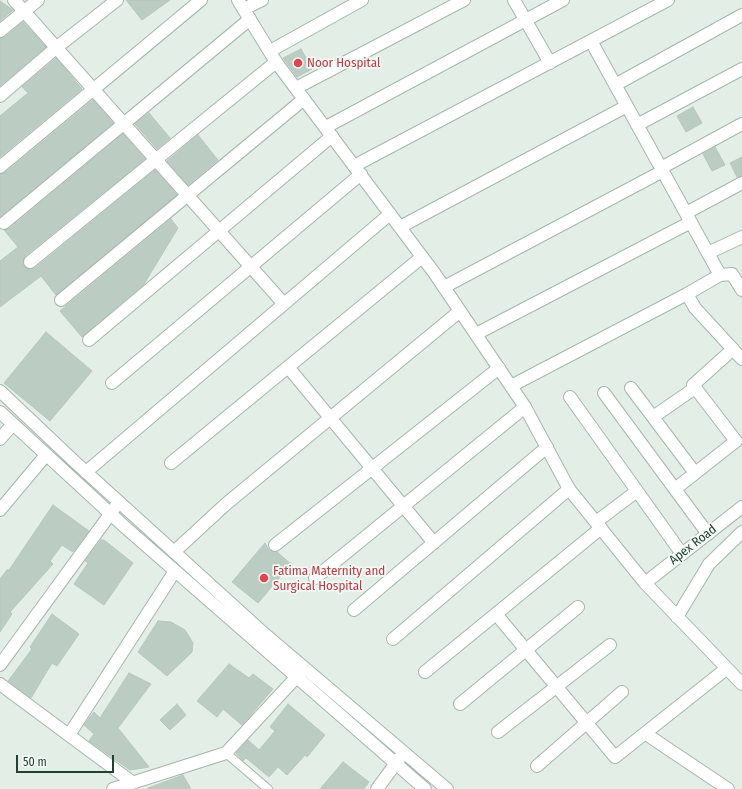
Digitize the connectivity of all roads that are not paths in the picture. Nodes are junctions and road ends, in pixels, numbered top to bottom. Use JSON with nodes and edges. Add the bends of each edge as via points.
{"nodes":[{"id":1,"x":14,"y":0,"type":"edge"},
{"id":2,"x":38,"y":0,"type":"edge"},
{"id":3,"x":117,"y":0,"type":"edge"},
{"id":4,"x":201,"y":0,"type":"edge"},
{"id":5,"x":262,"y":0,"type":"edge"},
{"id":6,"x":362,"y":0,"type":"edge"},
{"id":7,"x":464,"y":0,"type":"edge"},
{"id":8,"x":514,"y":0,"type":"edge"},
{"id":9,"x":563,"y":0,"type":"edge"},
{"id":10,"x":668,"y":0,"type":"edge"},
{"id":11,"x":244,"y":10,"type":"edge"},
{"id":12,"x":24,"y":11,"type":"junction"},
{"id":13,"x":742,"y":16,"type":"edge"},
{"id":14,"x":525,"y":20,"type":"junction"},
{"id":15,"x":0,"y":31,"type":"edge"},
{"id":16,"x":591,"y":41,"type":"junction"},
{"id":17,"x":57,"y":48,"type":"junction"},
{"id":18,"x":270,"y":51,"type":"junction"},
{"id":19,"x":276,"y":62,"type":"junction"},
{"id":20,"x":550,"y":63,"type":"junction"},
{"id":21,"x":742,"y":69,"type":"edge"},
{"id":22,"x":615,"y":85,"type":"junction"},
{"id":23,"x":93,"y":88,"type":"junction"},
{"id":24,"x":296,"y":88,"type":"junction"},
{"id":25,"x":0,"y":96,"type":"edge"},
{"id":26,"x":304,"y":99,"type":"junction"},
{"id":27,"x":627,"y":106,"type":"junction"},
{"id":28,"x":124,"y":124,"type":"junction"},
{"id":29,"x":742,"y":124,"type":"edge"},
{"id":30,"x":637,"y":125,"type":"junction"},
{"id":31,"x":329,"y":132,"type":"junction"},
{"id":32,"x":156,"y":160,"type":"junction"},
{"id":33,"x":0,"y":167,"type":"edge"},
{"id":34,"x":662,"y":169,"type":"junction"},
{"id":35,"x":357,"y":170,"type":"junction"},
{"id":36,"x":742,"y":183,"type":"edge"},
{"id":37,"x":187,"y":195,"type":"junction"},
{"id":38,"x":390,"y":214,"type":"junction"},
{"id":39,"x":688,"y":217,"type":"junction"},
{"id":40,"x":4,"y":223,"type":"dead end"},
{"id":41,"x":400,"y":226,"type":"junction"},
{"id":42,"x":219,"y":231,"type":"junction"},
{"id":43,"x":742,"y":237,"type":"edge"},
{"id":44,"x":708,"y":253,"type":"junction"},
{"id":45,"x":422,"y":257,"type":"junction"},
{"id":46,"x":30,"y":262,"type":"dead end"},
{"id":47,"x":251,"y":266,"type":"junction"},
{"id":48,"x":720,"y":275,"type":"junction"},
{"id":49,"x":444,"y":287,"type":"junction"},
{"id":50,"x":742,"y":290,"type":"edge"},
{"id":51,"x":687,"y":294,"type":"junction"},
{"id":52,"x":61,"y":300,"type":"dead end"},
{"id":53,"x":284,"y":304,"type":"junction"},
{"id":54,"x":460,"y":311,"type":"junction"},
{"id":55,"x":476,"y":334,"type":"junction"},
{"id":56,"x":89,"y":340,"type":"dead end"},
{"id":57,"x":732,"y":350,"type":"junction"},
{"id":58,"x":742,"y":359,"type":"edge"},
{"id":59,"x":288,"y":367,"type":"junction"},
{"id":60,"x":498,"y":368,"type":"junction"},
{"id":61,"x":112,"y":383,"type":"dead end"},
{"id":62,"x":511,"y":386,"type":"junction"},
{"id":63,"x":631,"y":388,"type":"dead end"},
{"id":64,"x":695,"y":388,"type":"junction"},
{"id":65,"x":0,"y":391,"type":"edge"},
{"id":66,"x":604,"y":393,"type":"dead end"},
{"id":67,"x":570,"y":397,"type":"dead end"},
{"id":68,"x":525,"y":407,"type":"junction"},
{"id":69,"x":0,"y":412,"type":"edge"},
{"id":70,"x":653,"y":417,"type":"junction"},
{"id":71,"x":331,"y":418,"type":"junction"},
{"id":72,"x":13,"y":424,"type":"junction"},
{"id":73,"x":0,"y":439,"type":"edge"},
{"id":74,"x":547,"y":447,"type":"junction"},
{"id":75,"x":46,"y":455,"type":"junction"},
{"id":76,"x":171,"y":463,"type":"dead end"},
{"id":77,"x":372,"y":468,"type":"junction"},
{"id":78,"x":86,"y":472,"type":"junction"},
{"id":79,"x":695,"y":473,"type":"junction"},
{"id":80,"x":569,"y":489,"type":"junction"},
{"id":81,"x":674,"y":489,"type":"junction"},
{"id":82,"x":637,"y":491,"type":"junction"},
{"id":83,"x":119,"y":502,"type":"junction"},
{"id":84,"x":403,"y":506,"type":"junction"},
{"id":85,"x":742,"y":507,"type":"edge"},
{"id":86,"x":0,"y":510,"type":"edge"},
{"id":87,"x":111,"y":514,"type":"junction"},
{"id":88,"x":598,"y":525,"type":"junction"},
{"id":89,"x":742,"y":532,"type":"edge"},
{"id":90,"x":708,"y":534,"type":"junction"},
{"id":91,"x":434,"y":543,"type":"junction"},
{"id":92,"x":274,"y":545,"type":"dead end"},
{"id":93,"x":174,"y":552,"type":"junction"},
{"id":94,"x":682,"y":554,"type":"junction"},
{"id":95,"x":175,"y":571,"type":"junction"},
{"id":96,"x":314,"y":578,"type":"dead end"},
{"id":97,"x":645,"y":583,"type":"junction"},
{"id":98,"x":578,"y":607,"type":"dead end"},
{"id":99,"x":354,"y":610,"type":"dead end"},
{"id":100,"x":496,"y":614,"type":"junction"},
{"id":101,"x":677,"y":617,"type":"junction"},
{"id":102,"x":393,"y":639,"type":"dead end"},
{"id":103,"x":610,"y":645,"type":"dead end"},
{"id":104,"x":526,"y":650,"type":"junction"},
{"id":105,"x":0,"y":665,"type":"edge"},
{"id":106,"x":305,"y":668,"type":"junction"},
{"id":107,"x":726,"y":669,"type":"junction"},
{"id":108,"x":425,"y":672,"type":"dead end"},
{"id":109,"x":297,"y":677,"type":"junction"},
{"id":110,"x":742,"y":683,"type":"edge"},
{"id":111,"x":0,"y":684,"type":"edge"},
{"id":112,"x":556,"y":686,"type":"junction"},
{"id":113,"x":622,"y":692,"type":"dead end"},
{"id":114,"x":460,"y":704,"type":"dead end"},
{"id":115,"x":586,"y":723,"type":"junction"},
{"id":116,"x":498,"y":732,"type":"dead end"},
{"id":117,"x":646,"y":734,"type":"junction"},
{"id":118,"x":69,"y":735,"type":"junction"},
{"id":119,"x":404,"y":752,"type":"junction"},
{"id":120,"x":226,"y":753,"type":"junction"},
{"id":121,"x":395,"y":763,"type":"junction"},
{"id":122,"x":537,"y":766,"type":"dead end"},
{"id":123,"x":132,"y":782,"type":"junction"},
{"id":124,"x":113,"y":789,"type":"edge"},
{"id":125,"x":268,"y":789,"type":"edge"},
{"id":126,"x":377,"y":789,"type":"edge"},
{"id":127,"x":425,"y":789,"type":"edge"},
{"id":128,"x":447,"y":789,"type":"edge"},
{"id":129,"x":728,"y":789,"type":"edge"}],
"edges":[{"from":1,"to":12,"type":"street"},
{"from":2,"to":12,"type":"street"},
{"from":3,"to":17,"type":"street"},
{"from":4,"to":23,"type":"street"},
{"from":5,"to":11,"type":"street"},
{"from":6,"to":18,"type":"street"},
{"from":7,"to":24,"type":"street"},
{"from":8,"to":14,"type":"street"},
{"from":9,"to":14,"type":"street"},
{"from":10,"to":16,"type":"street"},
{"from":11,"to":18,"type":"street"},
{"from":11,"to":28,"type":"street"},
{"from":12,"to":15,"type":"street"},
{"from":12,"to":17,"type":"street"},
{"from":13,"to":22,"type":"street"},
{"from":14,"to":20,"type":"street"},
{"from":14,"to":31,"type":"street"},
{"from":16,"to":20,"type":"street"},
{"from":16,"to":22,"type":"street"},
{"from":17,"to":23,"type":"street"},
{"from":17,"to":25,"type":"street"},
{"from":18,"to":19,"type":"street"},
{"from":19,"to":24,"type":"street"},
{"from":19,"to":32,"type":"street"},
{"from":20,"to":35,"type":"street"},
{"from":21,"to":30,"type":"street"},
{"from":22,"to":27,"type":"street"},
{"from":23,"to":28,"type":"street"},
{"from":23,"to":33,"type":"street"},
{"from":24,"to":26,"type":"street"},
{"from":26,"to":31,"type":"street"},
{"from":26,"to":37,"type":"street"},
{"from":27,"to":30,"type":"street"},
{"from":27,"to":41,"type":"street"},
{"from":28,"to":32,"type":"street"},
{"from":28,"to":40,"type":"street"},
{"from":29,"to":34,"type":"street"},
{"from":30,"to":34,"type":"street"},
{"from":31,"to":35,"type":"street"},
{"from":31,"to":42,"type":"street"},
{"from":32,"to":37,"type":"street"},
{"from":32,"to":46,"type":"street"},
{"from":34,"to":39,"type":"street"},
{"from":34,"to":49,"type":"street"},
{"from":35,"to":38,"type":"street"},
{"from":35,"to":47,"type":"street"},
{"from":36,"to":39,"type":"street"},
{"from":37,"to":42,"type":"street"},
{"from":37,"to":52,"type":"street"},
{"from":38,"to":41,"type":"street"},
{"from":38,"to":53,"type":"street"},
{"from":39,"to":44,"type":"street"},
{"from":39,"to":55,"type":"street"},
{"from":41,"to":45,"type":"street"},
{"from":42,"to":47,"type":"street"},
{"from":42,"to":56,"type":"street"},
{"from":43,"to":44,"type":"street"},
{"from":44,"to":48,"type":"street"},
{"from":45,"to":49,"type":"street"},
{"from":45,"to":59,"type":"street"},
{"from":47,"to":53,"type":"street"},
{"from":47,"to":61,"type":"street"},
{"from":48,"to":50,"type":"street","via":[[732,274]]},
{"from":48,"to":51,"type":"street"},
{"from":49,"to":54,"type":"street"},
{"from":51,"to":57,"type":"street","via":[[695,308]]},
{"from":51,"to":62,"type":"street"},
{"from":53,"to":78,"type":"street"},
{"from":54,"to":55,"type":"street"},
{"from":54,"to":71,"type":"street"},
{"from":55,"to":60,"type":"street"},
{"from":57,"to":58,"type":"street"},
{"from":57,"to":64,"type":"street","via":[[693,385]]},
{"from":59,"to":71,"type":"street"},
{"from":59,"to":76,"type":"street"},
{"from":60,"to":62,"type":"street"},
{"from":60,"to":77,"type":"street"},
{"from":62,"to":68,"type":"street"},
{"from":63,"to":70,"type":"street"},
{"from":64,"to":70,"type":"street"},
{"from":64,"to":79,"type":"street","via":[[736,441]]},
{"from":65,"to":78,"type":"street"},
{"from":66,"to":81,"type":"street"},
{"from":67,"to":82,"type":"street"},
{"from":68,"to":74,"type":"street"},
{"from":68,"to":84,"type":"street"},
{"from":69,"to":72,"type":"street"},
{"from":70,"to":79,"type":"street"},
{"from":71,"to":77,"type":"street"},
{"from":71,"to":93,"type":"street","via":[[226,504]]},
{"from":72,"to":73,"type":"street"},
{"from":72,"to":75,"type":"street"},
{"from":74,"to":80,"type":"street"},
{"from":74,"to":91,"type":"street"},
{"from":75,"to":86,"type":"street"},
{"from":75,"to":87,"type":"street"},
{"from":77,"to":84,"type":"street"},
{"from":77,"to":92,"type":"street"},
{"from":78,"to":83,"type":"street"},
{"from":79,"to":81,"type":"street"},
{"from":80,"to":88,"type":"street"},
{"from":80,"to":102,"type":"street"},
{"from":81,"to":90,"type":"street"},
{"from":82,"to":88,"type":"street"},
{"from":82,"to":94,"type":"street"},
{"from":83,"to":87,"type":"street"},
{"from":83,"to":93,"type":"street"},
{"from":84,"to":91,"type":"street"},
{"from":84,"to":96,"type":"street"},
{"from":85,"to":90,"type":"street","name":"Apex Road"},
{"from":87,"to":95,"type":"street"},
{"from":87,"to":105,"type":"street"},
{"from":88,"to":97,"type":"street"},
{"from":88,"to":100,"type":"street"},
{"from":89,"to":101,"type":"street","name":"Apex Road","via":[[709,564]]},
{"from":90,"to":94,"type":"street","name":"Apex Road"},
{"from":91,"to":99,"type":"street"},
{"from":93,"to":106,"type":"street"},
{"from":94,"to":97,"type":"street","name":"Apex Road"},
{"from":95,"to":109,"type":"street"},
{"from":95,"to":118,"type":"street"},
{"from":97,"to":101,"type":"street"},
{"from":98,"to":104,"type":"street"},
{"from":100,"to":104,"type":"street"},
{"from":100,"to":108,"type":"street"},
{"from":101,"to":107,"type":"street"},
{"from":103,"to":112,"type":"street"},
{"from":104,"to":112,"type":"street"},
{"from":104,"to":114,"type":"street"},
{"from":106,"to":109,"type":"street"},
{"from":106,"to":119,"type":"street"},
{"from":107,"to":110,"type":"street"},
{"from":107,"to":117,"type":"street"},
{"from":109,"to":120,"type":"street"},
{"from":109,"to":121,"type":"street"},
{"from":111,"to":118,"type":"street"},
{"from":112,"to":115,"type":"street"},
{"from":112,"to":116,"type":"street"},
{"from":113,"to":115,"type":"street"},
{"from":115,"to":117,"type":"street","via":[[614,757]]},
{"from":115,"to":122,"type":"street"},
{"from":117,"to":129,"type":"street"},
{"from":118,"to":123,"type":"street"},
{"from":119,"to":121,"type":"street"},
{"from":119,"to":128,"type":"street"},
{"from":120,"to":123,"type":"street"},
{"from":120,"to":125,"type":"lane"},
{"from":121,"to":126,"type":"street"},
{"from":121,"to":127,"type":"street"},
{"from":123,"to":124,"type":"street"}]}
